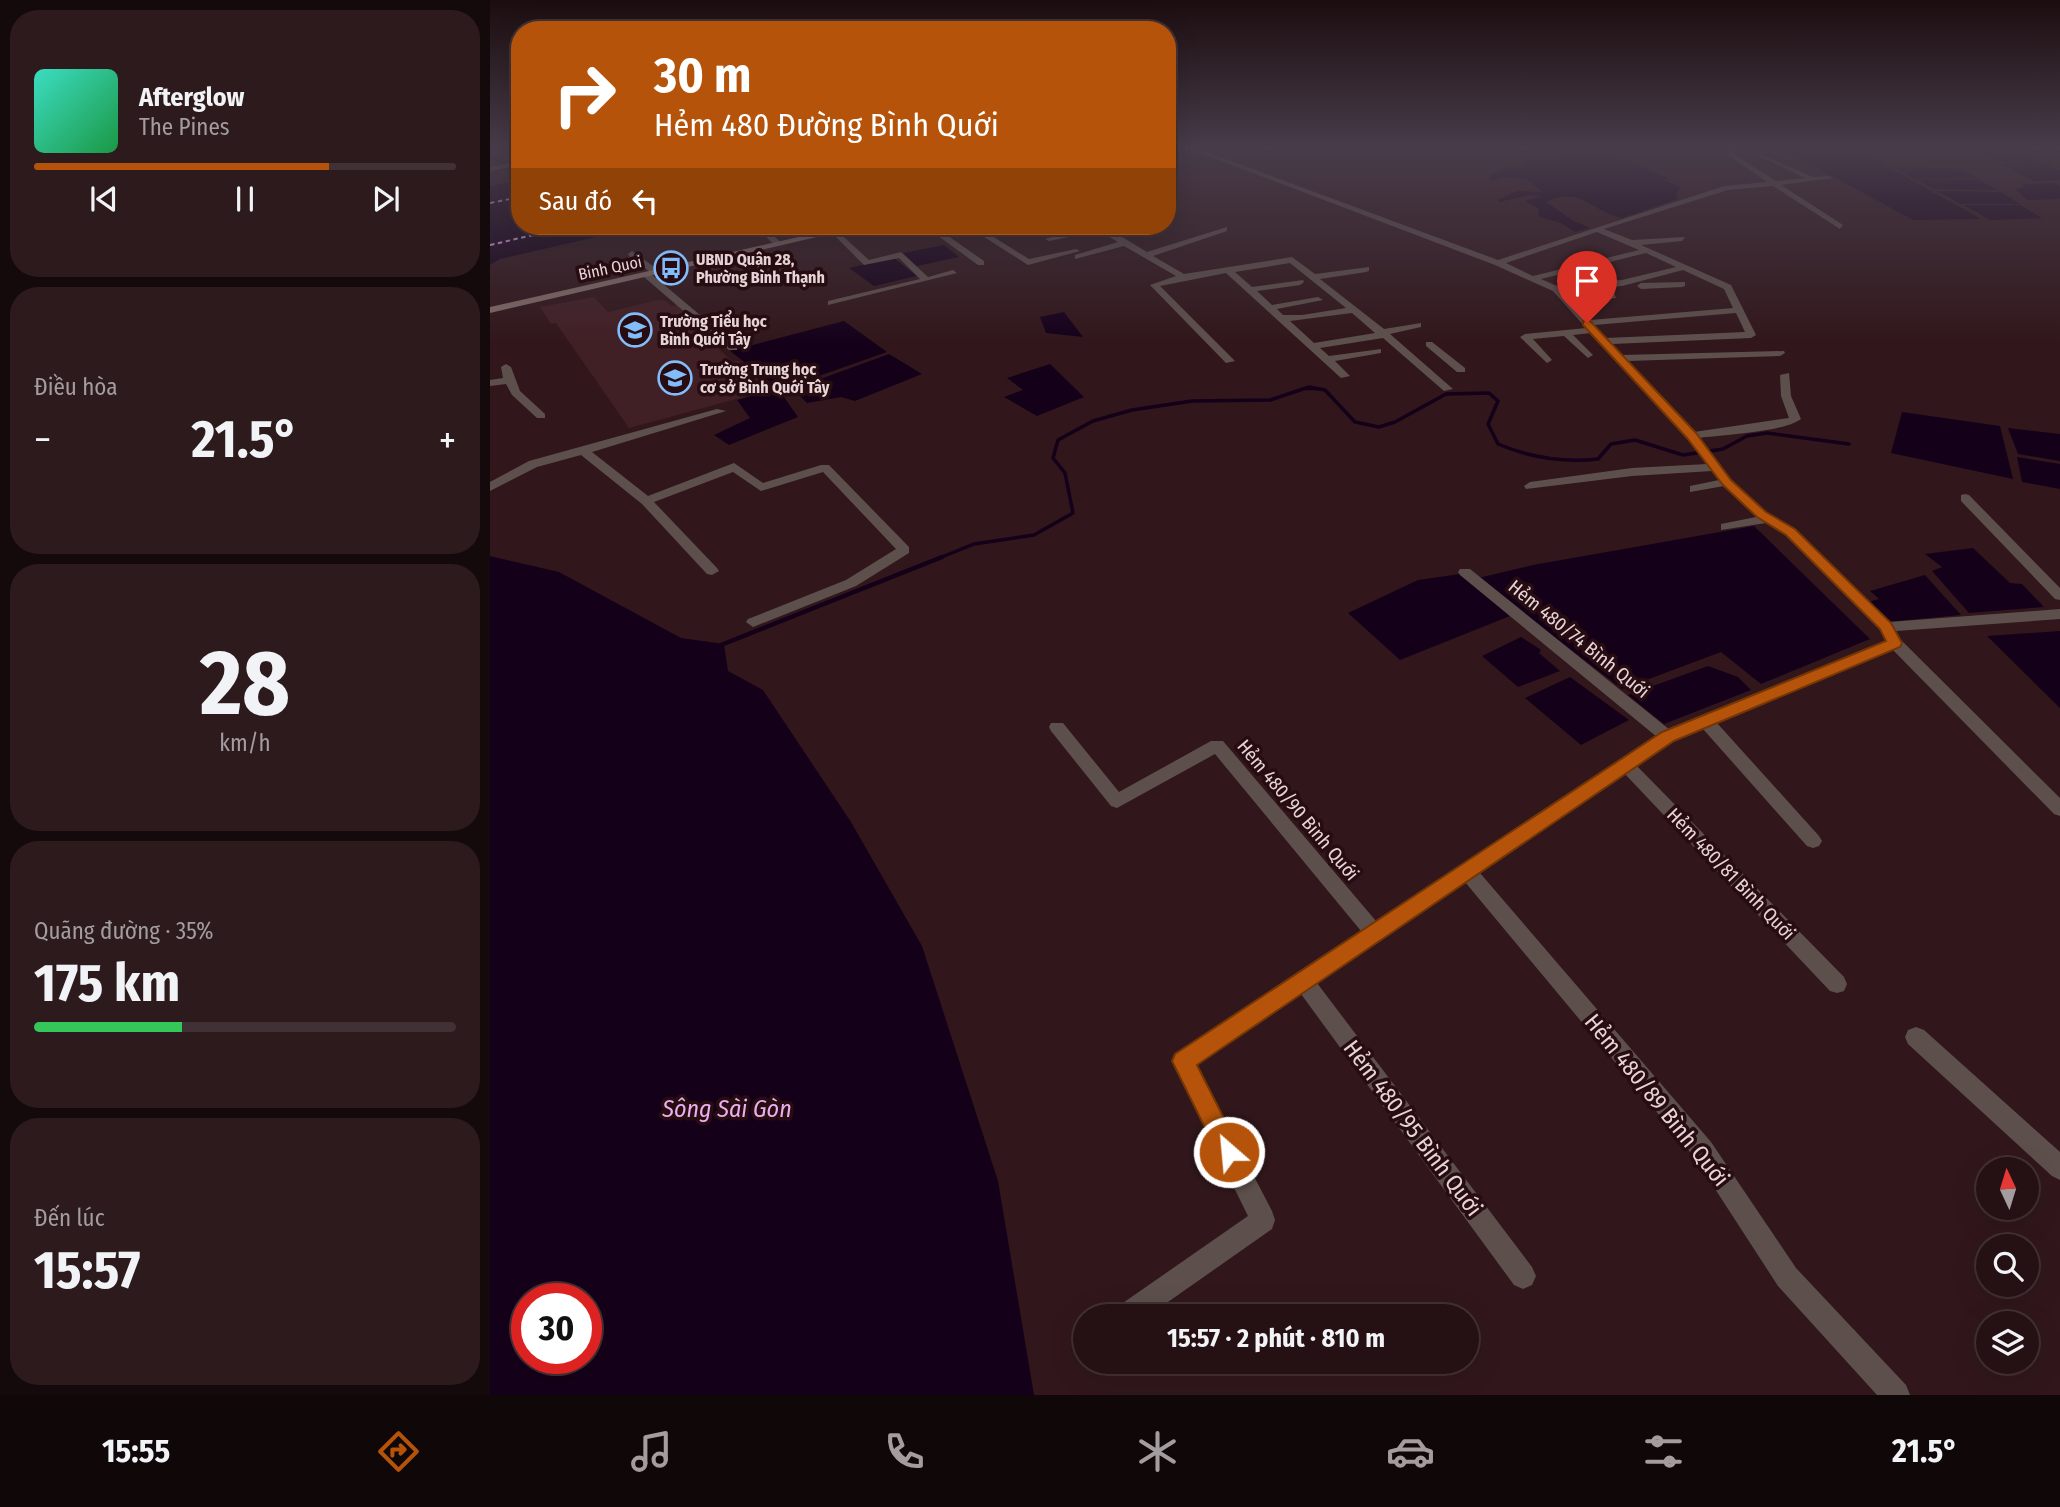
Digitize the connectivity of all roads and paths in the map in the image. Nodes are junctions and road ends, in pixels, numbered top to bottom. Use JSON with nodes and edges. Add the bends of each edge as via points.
{"nodes":[{"id":1,"x":1364,"y":213,"type":"edge"},
{"id":2,"x":1647,"y":213,"type":"edge"},
{"id":3,"x":1818,"y":213,"type":"edge"},
{"id":4,"x":1840,"y":228,"type":"dead end"},
{"id":5,"x":1224,"y":229,"type":"dead end"},
{"id":6,"x":1597,"y":229,"type":"junction"},
{"id":7,"x":768,"y":235,"type":"edge"},
{"id":8,"x":818,"y":235,"type":"edge"},
{"id":9,"x":839,"y":235,"type":"edge"},
{"id":10,"x":941,"y":235,"type":"edge"},
{"id":11,"x":985,"y":235,"type":"edge"},
{"id":12,"x":1066,"y":235,"type":"edge"},
{"id":13,"x":1114,"y":235,"type":"edge"},
{"id":14,"x":1049,"y":239,"type":"dead end"},
{"id":15,"x":1682,"y":239,"type":"dead end"},
{"id":16,"x":1127,"y":242,"type":"junction"},
{"id":17,"x":1631,"y":243,"type":"junction"},
{"id":18,"x":779,"y":244,"type":"junction"},
{"id":19,"x":1172,"y":244,"type":"dead end"},
{"id":20,"x":1647,"y":250,"type":"junction"},
{"id":21,"x":1145,"y":253,"type":"junction"},
{"id":22,"x":632,"y":254,"type":"dead end"},
{"id":23,"x":981,"y":263,"type":"dead end"},
{"id":24,"x":1498,"y":263,"type":"junction"},
{"id":25,"x":1684,"y":267,"type":"junction"},
{"id":26,"x":1366,"y":269,"type":"dead end"},
{"id":27,"x":1228,"y":270,"type":"junction"},
{"id":28,"x":953,"y":273,"type":"dead end"},
{"id":29,"x":652,"y":274,"type":"junction"},
{"id":30,"x":1183,"y":277,"type":"junction"},
{"id":31,"x":1313,"y":277,"type":"junction"},
{"id":32,"x":1534,"y":278,"type":"junction"},
{"id":33,"x":926,"y":280,"type":"junction"},
{"id":34,"x":1300,"y":282,"type":"dead end"},
{"id":35,"x":1682,"y":284,"type":"dead end"},
{"id":36,"x":1606,"y":288,"type":"junction"},
{"id":37,"x":1556,"y":289,"type":"junction"},
{"id":38,"x":1291,"y":291,"type":"dead end"},
{"id":39,"x":1253,"y":294,"type":"junction"},
{"id":40,"x":1318,"y":300,"type":"dead end"},
{"id":41,"x":1564,"y":300,"type":"junction"},
{"id":42,"x":831,"y":303,"type":"dead end"},
{"id":43,"x":1269,"y":307,"type":"junction"},
{"id":44,"x":490,"y":310,"type":"edge"},
{"id":45,"x":1353,"y":310,"type":"junction"},
{"id":46,"x":1738,"y":310,"type":"junction"},
{"id":47,"x":1282,"y":318,"type":"junction"},
{"id":48,"x":1418,"y":325,"type":"dead end"},
{"id":49,"x":1590,"y":327,"type":"junction"},
{"id":50,"x":1566,"y":333,"type":"junction"},
{"id":51,"x":1381,"y":334,"type":"junction"},
{"id":52,"x":1604,"y":341,"type":"junction"},
{"id":53,"x":1311,"y":346,"type":"junction"},
{"id":54,"x":733,"y":348,"type":"dead end"},
{"id":55,"x":1404,"y":348,"type":"junction"},
{"id":56,"x":1377,"y":351,"type":"dead end"},
{"id":57,"x":1780,"y":353,"type":"dead end"},
{"id":58,"x":1588,"y":355,"type":"dead end"},
{"id":59,"x":1621,"y":358,"type":"junction"},
{"id":60,"x":1326,"y":360,"type":"junction"},
{"id":61,"x":1547,"y":360,"type":"dead end"},
{"id":62,"x":1230,"y":361,"type":"dead end"},
{"id":63,"x":506,"y":367,"type":"dead end"},
{"id":64,"x":1461,"y":370,"type":"dead end"},
{"id":65,"x":1786,"y":375,"type":"dead end"},
{"id":66,"x":1345,"y":376,"type":"dead end"},
{"id":67,"x":509,"y":380,"type":"junction"},
{"id":68,"x":490,"y":383,"type":"edge"},
{"id":69,"x":1448,"y":389,"type":"dead end"},
{"id":70,"x":721,"y":411,"type":"dead end"},
{"id":71,"x":541,"y":416,"type":"dead end"},
{"id":72,"x":630,"y":425,"type":"dead end"},
{"id":73,"x":641,"y":435,"type":"junction"},
{"id":74,"x":1702,"y":451,"type":"junction"},
{"id":75,"x":583,"y":452,"type":"junction"},
{"id":76,"x":1727,"y":482,"type":"junction"},
{"id":77,"x":1530,"y":486,"type":"dead end"},
{"id":78,"x":490,"y":487,"type":"edge"},
{"id":79,"x":1694,"y":489,"type":"dead end"},
{"id":80,"x":1965,"y":498,"type":"dead end"},
{"id":81,"x":646,"y":501,"type":"junction"},
{"id":82,"x":1768,"y":519,"type":"junction"},
{"id":83,"x":1726,"y":527,"type":"dead end"},
{"id":84,"x":712,"y":571,"type":"dead end"},
{"id":85,"x":1465,"y":572,"type":"dead end"},
{"id":86,"x":2060,"y":596,"type":"edge"},
{"id":87,"x":2060,"y":614,"type":"edge"},
{"id":88,"x":753,"y":622,"type":"dead end"},
{"id":89,"x":1891,"y":635,"type":"junction"},
{"id":90,"x":1706,"y":722,"type":"junction"},
{"id":91,"x":1056,"y":727,"type":"dead end"},
{"id":92,"x":1668,"y":737,"type":"junction"},
{"id":93,"x":1626,"y":765,"type":"junction"},
{"id":94,"x":2060,"y":809,"type":"edge"},
{"id":95,"x":1813,"y":841,"type":"dead end"},
{"id":96,"x":1467,"y":871,"type":"junction"},
{"id":97,"x":1374,"y":933,"type":"junction"},
{"id":98,"x":1304,"y":981,"type":"junction"},
{"id":99,"x":1837,"y":984,"type":"dead end"},
{"id":100,"x":1916,"y":1037,"type":"dead end"},
{"id":101,"x":2060,"y":1168,"type":"edge"},
{"id":102,"x":1523,"y":1276,"type":"dead end"},
{"id":103,"x":1143,"y":1304,"type":"edge"},
{"id":104,"x":1896,"y":1395,"type":"edge"}],
"edges":[{"from":1,"to":24,"type":"street"},
{"from":2,"to":6,"type":"street"},
{"from":3,"to":4,"type":"street"},
{"from":5,"to":21,"type":"street"},
{"from":6,"to":17,"type":"street"},
{"from":6,"to":24,"type":"street"},
{"from":7,"to":18,"type":"street"},
{"from":8,"to":18,"type":"main road","name":"Binh Quoi"},
{"from":9,"to":33,"type":"street","via":[[867,263],[901,255]]},
{"from":10,"to":23,"type":"street"},
{"from":11,"to":16,"type":"street","via":[[1028,262]]},
{"from":12,"to":14,"type":"street"},
{"from":13,"to":16,"type":"street"},
{"from":15,"to":17,"type":"street"},
{"from":16,"to":21,"type":"street"},
{"from":17,"to":20,"type":"street"},
{"from":18,"to":29,"type":"main road","name":"Binh Quoi"},
{"from":19,"to":21,"type":"street"},
{"from":20,"to":25,"type":"street"},
{"from":20,"to":32,"type":"street"},
{"from":21,"to":30,"type":"street"},
{"from":22,"to":29,"type":"street"},
{"from":24,"to":32,"type":"street"},
{"from":25,"to":36,"type":"street"},
{"from":25,"to":46,"type":"street","via":[[1728,287]]},
{"from":26,"to":31,"type":"street"},
{"from":27,"to":30,"type":"street"},
{"from":27,"to":31,"type":"street","via":[[1292,260]]},
{"from":27,"to":39,"type":"street"},
{"from":28,"to":33,"type":"street"},
{"from":29,"to":44,"type":"main road","name":"Binh Quoi"},
{"from":29,"to":54,"type":"street"},
{"from":30,"to":62,"type":"street","via":[[1154,285]]},
{"from":31,"to":45,"type":"street"},
{"from":32,"to":37,"type":"street"},
{"from":33,"to":42,"type":"street"},
{"from":34,"to":39,"type":"street"},
{"from":35,"to":36,"type":"street"},
{"from":36,"to":37,"type":"street"},
{"from":36,"to":41,"type":"street","via":[[1612,297]]},
{"from":37,"to":41,"type":"street"},
{"from":38,"to":39,"type":"street"},
{"from":39,"to":43,"type":"street"},
{"from":40,"to":43,"type":"street"},
{"from":41,"to":49,"type":"street"},
{"from":43,"to":47,"type":"street"},
{"from":45,"to":47,"type":"street"},
{"from":45,"to":51,"type":"street"},
{"from":46,"to":49,"type":"street"},
{"from":46,"to":52,"type":"street","via":[[1751,335]]},
{"from":47,"to":53,"type":"street"},
{"from":48,"to":51,"type":"street"},
{"from":49,"to":50,"type":"street"},
{"from":49,"to":52,"type":"street"},
{"from":50,"to":58,"type":"street"},
{"from":50,"to":61,"type":"street","via":[[1525,337]]},
{"from":51,"to":53,"type":"street","via":[[1344,336]]},
{"from":51,"to":55,"type":"street"},
{"from":52,"to":59,"type":"street"},
{"from":53,"to":60,"type":"street"},
{"from":55,"to":64,"type":"street","via":[[1433,344]]},
{"from":55,"to":69,"type":"street"},
{"from":56,"to":60,"type":"street"},
{"from":57,"to":59,"type":"street"},
{"from":59,"to":74,"type":"street"},
{"from":60,"to":66,"type":"street"},
{"from":63,"to":67,"type":"street"},
{"from":65,"to":74,"type":"street","via":[[1786,396],[1796,419]]},
{"from":67,"to":68,"type":"street"},
{"from":67,"to":71,"type":"street"},
{"from":70,"to":73,"type":"street"},
{"from":72,"to":73,"type":"street"},
{"from":73,"to":75,"type":"street"},
{"from":74,"to":76,"type":"street"},
{"from":74,"to":77,"type":"street","via":[[1632,472]]},
{"from":75,"to":78,"type":"street","via":[[534,464]]},
{"from":75,"to":81,"type":"street"},
{"from":76,"to":79,"type":"street"},
{"from":76,"to":82,"type":"street"},
{"from":80,"to":86,"type":"street"},
{"from":81,"to":84,"type":"street"},
{"from":81,"to":88,"type":"street","via":[[734,467],[761,487],[825,468],[904,550],[851,583]]},
{"from":82,"to":83,"type":"street"},
{"from":82,"to":89,"type":"street","via":[[1790,532]]},
{"from":85,"to":92,"type":"street","name":"Hẻm 480/74 Bình Quới"},
{"from":87,"to":89,"type":"street"},
{"from":89,"to":90,"type":"street"},
{"from":89,"to":94,"type":"street"},
{"from":90,"to":92,"type":"street"},
{"from":90,"to":95,"type":"street"},
{"from":91,"to":97,"type":"street","name":"Hẻm 480/90 Bình Quới","via":[[1117,801],[1217,745]]},
{"from":92,"to":93,"type":"street"},
{"from":93,"to":96,"type":"street"},
{"from":93,"to":99,"type":"street","name":"Hẻm 480/81 Bình Quới"},
{"from":96,"to":97,"type":"street"},
{"from":96,"to":104,"type":"street","name":"Hẻm 480/89 Bình Quới","via":[[1703,1150],[1787,1277]]},
{"from":97,"to":98,"type":"street"},
{"from":98,"to":102,"type":"street","name":"Hẻm 480/95 Bình Quới"},
{"from":98,"to":103,"type":"street","via":[[1183,1061],[1264,1220]]},
{"from":100,"to":101,"type":"street"}]}
